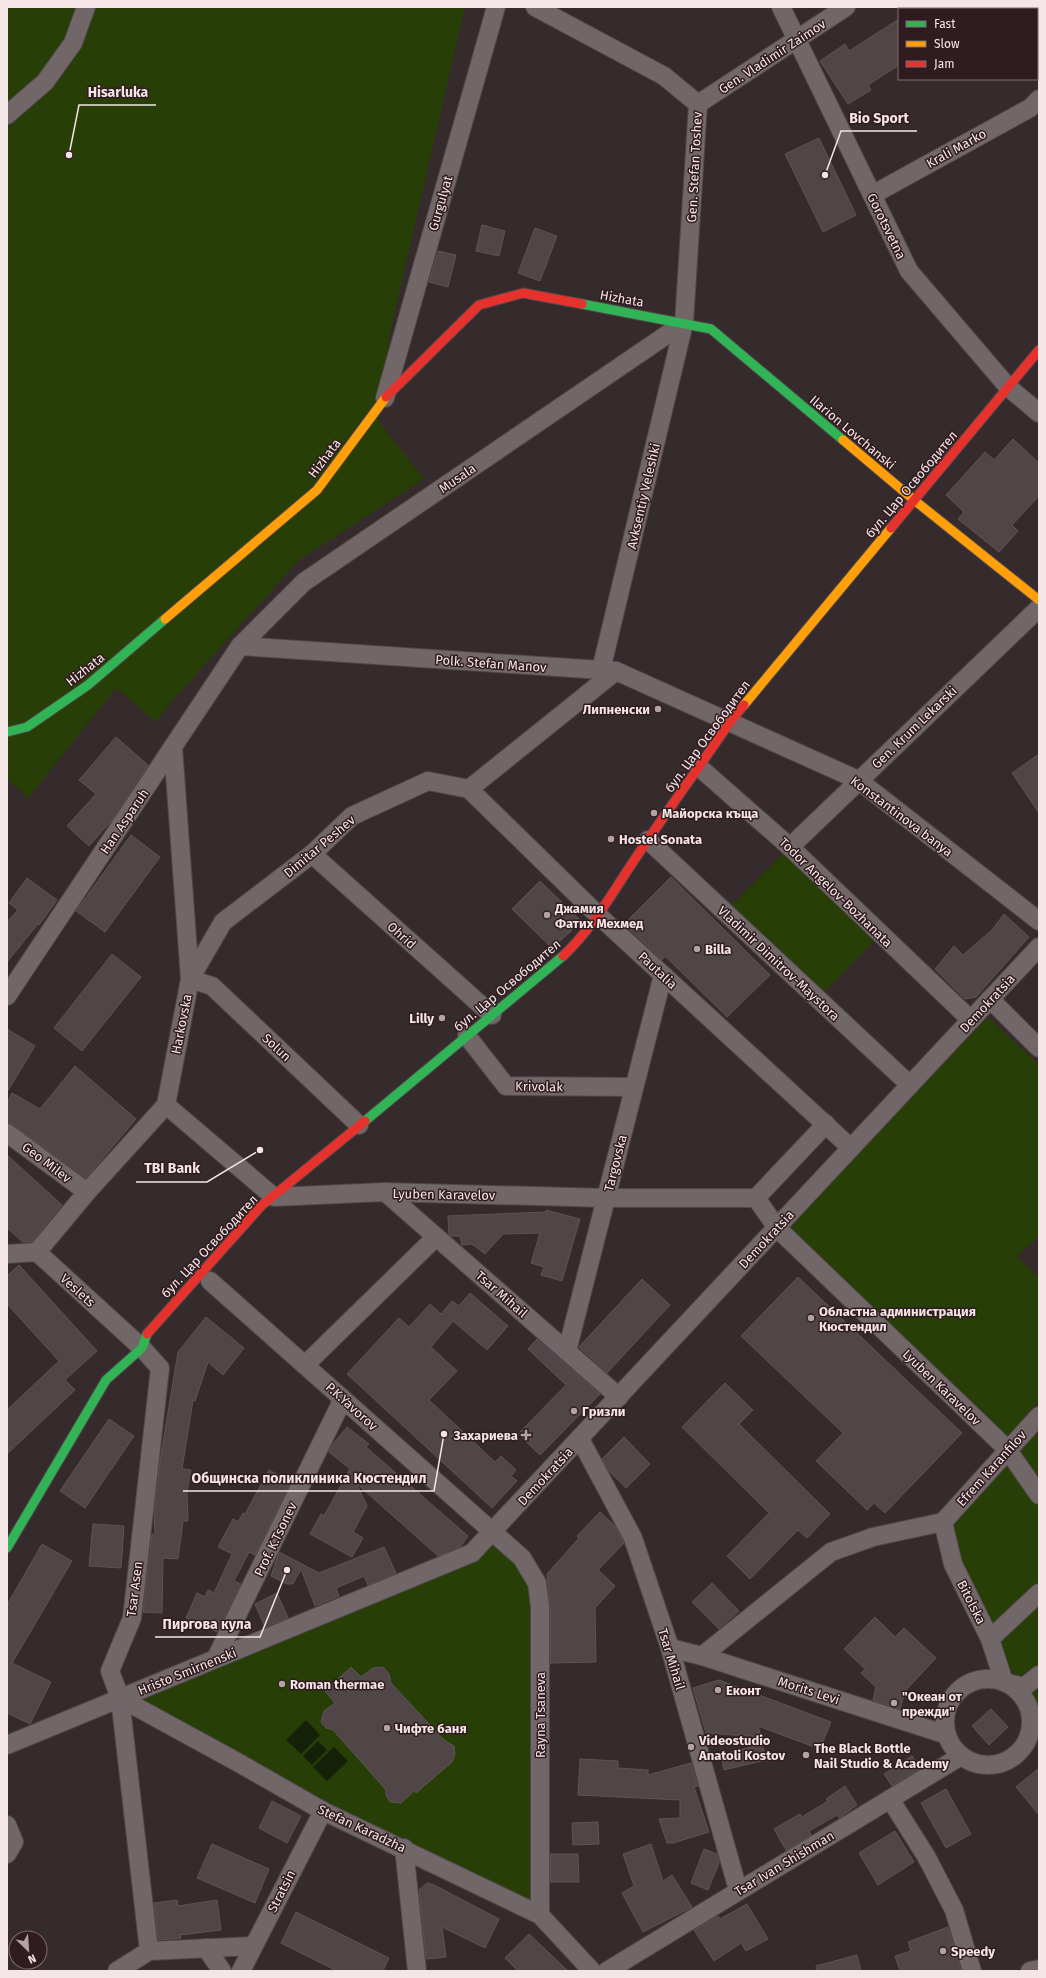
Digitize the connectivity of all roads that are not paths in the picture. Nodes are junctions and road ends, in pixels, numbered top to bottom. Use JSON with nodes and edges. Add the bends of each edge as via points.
{"nodes":[{"id":1,"x":86,"y":7,"type":"edge"},
{"id":2,"x":496,"y":7,"type":"edge"},
{"id":3,"x":535,"y":7,"type":"edge"},
{"id":4,"x":781,"y":7,"type":"edge"},
{"id":5,"x":846,"y":7,"type":"edge"},
{"id":6,"x":796,"y":39,"type":"junction"},
{"id":7,"x":1039,"y":99,"type":"edge"},
{"id":8,"x":698,"y":104,"type":"junction"},
{"id":9,"x":7,"y":115,"type":"edge"},
{"id":10,"x":872,"y":195,"type":"junction"},
{"id":11,"x":684,"y":323,"type":"junction"},
{"id":12,"x":1039,"y":350,"type":"edge"},
{"id":13,"x":1008,"y":387,"type":"junction"},
{"id":14,"x":385,"y":398,"type":"junction"},
{"id":15,"x":1039,"y":413,"type":"edge"},
{"id":16,"x":914,"y":500,"type":"junction"},
{"id":17,"x":1039,"y":600,"type":"edge"},
{"id":18,"x":1039,"y":608,"type":"edge"},
{"id":19,"x":240,"y":646,"type":"junction"},
{"id":20,"x":609,"y":670,"type":"junction"},
{"id":21,"x":730,"y":722,"type":"junction"},
{"id":22,"x":7,"y":732,"type":"edge"},
{"id":23,"x":173,"y":747,"type":"junction"},
{"id":24,"x":699,"y":767,"type":"junction"},
{"id":25,"x":858,"y":780,"type":"junction"},
{"id":26,"x":469,"y":789,"type":"junction"},
{"id":27,"x":648,"y":840,"type":"junction"},
{"id":28,"x":790,"y":847,"type":"junction"},
{"id":29,"x":312,"y":854,"type":"junction"},
{"id":30,"x":599,"y":916,"type":"junction"},
{"id":31,"x":1039,"y":921,"type":"edge"},
{"id":32,"x":1039,"y":947,"type":"edge"},
{"id":33,"x":663,"y":975,"type":"junction"},
{"id":34,"x":190,"y":979,"type":"junction"},
{"id":35,"x":7,"y":996,"type":"edge"},
{"id":36,"x":990,"y":999,"type":"junction"},
{"id":37,"x":492,"y":1015,"type":"junction"},
{"id":38,"x":971,"y":1020,"type":"junction"},
{"id":39,"x":467,"y":1036,"type":"junction"},
{"id":40,"x":1039,"y":1048,"type":"edge"},
{"id":41,"x":910,"y":1085,"type":"junction"},
{"id":42,"x":634,"y":1087,"type":"junction"},
{"id":43,"x":166,"y":1104,"type":"junction"},
{"id":44,"x":826,"y":1124,"type":"junction"},
{"id":45,"x":359,"y":1125,"type":"junction"},
{"id":46,"x":7,"y":1132,"type":"edge"},
{"id":47,"x":851,"y":1148,"type":"junction"},
{"id":48,"x":87,"y":1192,"type":"junction"},
{"id":49,"x":385,"y":1192,"type":"junction"},
{"id":50,"x":606,"y":1198,"type":"junction"},
{"id":51,"x":756,"y":1198,"type":"junction"},
{"id":52,"x":273,"y":1203,"type":"junction"},
{"id":53,"x":777,"y":1228,"type":"junction"},
{"id":54,"x":436,"y":1237,"type":"junction"},
{"id":55,"x":37,"y":1252,"type":"junction"},
{"id":56,"x":7,"y":1254,"type":"edge"},
{"id":57,"x":210,"y":1281,"type":"dead end"},
{"id":58,"x":148,"y":1345,"type":"junction"},
{"id":59,"x":567,"y":1351,"type":"junction"},
{"id":60,"x":306,"y":1365,"type":"junction"},
{"id":61,"x":619,"y":1397,"type":"junction"},
{"id":62,"x":344,"y":1399,"type":"junction"},
{"id":63,"x":1039,"y":1416,"type":"edge"},
{"id":64,"x":580,"y":1439,"type":"junction"},
{"id":65,"x":1007,"y":1449,"type":"junction"},
{"id":66,"x":1039,"y":1494,"type":"edge"},
{"id":67,"x":943,"y":1522,"type":"junction"},
{"id":68,"x":492,"y":1532,"type":"junction"},
{"id":69,"x":7,"y":1548,"type":"edge"},
{"id":70,"x":1039,"y":1593,"type":"edge"},
{"id":71,"x":990,"y":1639,"type":"junction"},
{"id":72,"x":670,"y":1648,"type":"junction"},
{"id":73,"x":702,"y":1656,"type":"junction"},
{"id":74,"x":216,"y":1658,"type":"junction"},
{"id":75,"x":1039,"y":1675,"type":"edge"},
{"id":76,"x":1004,"y":1682,"type":"junction"},
{"id":77,"x":120,"y":1698,"type":"junction"},
{"id":78,"x":947,"y":1735,"type":"junction"},
{"id":79,"x":1034,"y":1742,"type":"edge"},
{"id":80,"x":7,"y":1745,"type":"edge"},
{"id":81,"x":961,"y":1756,"type":"junction"},
{"id":82,"x":890,"y":1799,"type":"junction"},
{"id":83,"x":323,"y":1811,"type":"junction"},
{"id":84,"x":7,"y":1825,"type":"edge"},
{"id":85,"x":404,"y":1848,"type":"junction"},
{"id":86,"x":7,"y":1854,"type":"edge"},
{"id":87,"x":738,"y":1890,"type":"junction"},
{"id":88,"x":540,"y":1915,"type":"junction"},
{"id":89,"x":253,"y":1946,"type":"junction"},
{"id":90,"x":206,"y":1948,"type":"junction"},
{"id":91,"x":149,"y":1951,"type":"junction"},
{"id":92,"x":1039,"y":1969,"type":"edge"},
{"id":93,"x":117,"y":1971,"type":"edge"},
{"id":94,"x":222,"y":1971,"type":"edge"},
{"id":95,"x":241,"y":1971,"type":"edge"},
{"id":96,"x":417,"y":1971,"type":"edge"},
{"id":97,"x":592,"y":1971,"type":"edge"},
{"id":98,"x":607,"y":1971,"type":"edge"},
{"id":99,"x":972,"y":1971,"type":"edge"},
{"id":100,"x":1030,"y":1971,"type":"edge"}],
"edges":[{"from":1,"to":9,"type":"street","via":[[73,43],[45,82]]},
{"from":2,"to":14,"type":"street","name":"Gurgulyat"},
{"from":3,"to":8,"type":"street","name":"Gen. Stefan Toshev","via":[[664,76]]},
{"from":4,"to":6,"type":"street","name":"Gorotsvetna"},
{"from":5,"to":6,"type":"street","name":"Gen. Vladimir Zaimov"},
{"from":6,"to":8,"type":"street","name":"Gen. Vladimir Zaimov"},
{"from":6,"to":10,"type":"street","name":"Gorotsvetna"},
{"from":7,"to":10,"type":"street","name":"Krali Marko","via":[[1030,108]]},
{"from":8,"to":11,"type":"street","name":"Gen. Stefan Toshev"},
{"from":10,"to":13,"type":"street","name":"Gorotsvetna","via":[[909,271]]},
{"from":11,"to":14,"type":"main road","name":"Hizhata","via":[[523,293],[479,305]]},
{"from":11,"to":16,"type":"main road","name":"Ilarion Lovchanski","via":[[711,329]]},
{"from":11,"to":19,"type":"street","name":"Musala","via":[[304,582]]},
{"from":11,"to":20,"type":"street","name":"Avksentiy Veleshki"},
{"from":12,"to":13,"type":"main road","name":"бул. Цар Освободител"},
{"from":13,"to":15,"type":"street","name":"Gorotsvetna"},
{"from":13,"to":16,"type":"main road","name":"бул. Цар Освободител"},
{"from":14,"to":22,"type":"main road","name":"Hizhata","via":[[317,490],[88,685],[27,727]]},
{"from":16,"to":17,"type":"main road","name":"Ilarion Lovchanski"},
{"from":16,"to":21,"type":"main road","name":"бул. Цар Освободител"},
{"from":18,"to":25,"type":"street","name":"Gen. Krum Lekarski"},
{"from":19,"to":20,"type":"street","name":"Polk. Stefan Manov"},
{"from":19,"to":23,"type":"street","name":"Han Asparuh"},
{"from":20,"to":21,"type":"street","name":"Polk. Stefan Manov"},
{"from":20,"to":26,"type":"street"},
{"from":21,"to":24,"type":"main road","name":"бул. Цар Освободител"},
{"from":21,"to":25,"type":"street","name":"Konstantinova banya"},
{"from":23,"to":34,"type":"street","name":"Harkovska"},
{"from":23,"to":35,"type":"street","name":"Han Asparuh"},
{"from":24,"to":27,"type":"main road","name":"бул. Цар Освободител"},
{"from":24,"to":28,"type":"street","name":"Todor Angelov-Bozhanata"},
{"from":25,"to":28,"type":"street","name":"Gen. Krum Lekarski"},
{"from":25,"to":31,"type":"street","name":"Konstantinova banya"},
{"from":26,"to":29,"type":"street","name":"Dimitar Peshev","via":[[428,781],[352,816]]},
{"from":26,"to":30,"type":"street","name":"Pautalia"},
{"from":27,"to":30,"type":"main road","name":"бул. Цар Освободител"},
{"from":27,"to":41,"type":"street","name":"Vladimir Dimitrov-Maystora"},
{"from":28,"to":38,"type":"street","name":"Todor Angelov-Bozhanata"},
{"from":29,"to":34,"type":"street","name":"Dimitar Peshev","via":[[223,922]]},
{"from":29,"to":37,"type":"street","name":"Ohrid"},
{"from":30,"to":33,"type":"street","name":"Pautalia"},
{"from":30,"to":37,"type":"main road","name":"бул. Цар Освободител","via":[[579,941]]},
{"from":32,"to":36,"type":"street","name":"Demokratsia"},
{"from":33,"to":42,"type":"street","name":"Targovska"},
{"from":33,"to":44,"type":"street","name":"Pautalia"},
{"from":34,"to":43,"type":"street","name":"Harkovska"},
{"from":34,"to":45,"type":"street","name":"Solun","via":[[212,986]]},
{"from":36,"to":38,"type":"street","name":"Demokratsia"},
{"from":36,"to":40,"type":"street"},
{"from":37,"to":39,"type":"main road","name":"бул. Цар Освободител"},
{"from":38,"to":41,"type":"street","name":"Demokratsia"},
{"from":39,"to":42,"type":"street","name":"Krivolak","via":[[506,1086]]},
{"from":39,"to":45,"type":"main road","name":"бул. Цар Освободител"},
{"from":41,"to":47,"type":"street","name":"Demokratsia"},
{"from":42,"to":50,"type":"street","name":"Targovska"},
{"from":43,"to":48,"type":"street"},
{"from":43,"to":52,"type":"street"},
{"from":44,"to":47,"type":"street","name":"Pautalia"},
{"from":44,"to":51,"type":"street"},
{"from":45,"to":52,"type":"main road","name":"бул. Цар Освободител"},
{"from":46,"to":48,"type":"street","name":"Geo Milev"},
{"from":47,"to":53,"type":"street","name":"Demokratsia"},
{"from":48,"to":55,"type":"street"},
{"from":49,"to":50,"type":"street","name":"Lyuben Karavelov"},
{"from":49,"to":52,"type":"street","name":"Lyuben Karavelov"},
{"from":49,"to":54,"type":"street","name":"Tsar Mihail"},
{"from":50,"to":51,"type":"street","name":"Lyuben Karavelov"},
{"from":50,"to":59,"type":"street","name":"Targovska"},
{"from":51,"to":53,"type":"street","name":"Lyuben Karavelov"},
{"from":52,"to":58,"type":"main road","name":"бул. Цар Освободител","via":[[261,1206],[148,1332]]},
{"from":53,"to":61,"type":"street","name":"Demokratsia"},
{"from":53,"to":65,"type":"street","name":"Lyuben Karavelov"},
{"from":54,"to":59,"type":"street","name":"Tsar Mihail"},
{"from":54,"to":60,"type":"street"},
{"from":55,"to":56,"type":"street"},
{"from":55,"to":58,"type":"street","name":"Veslets"},
{"from":57,"to":60,"type":"street","name":"P.K.Yavorov"},
{"from":58,"to":69,"type":"main road","name":"бул. Цар Освободител","via":[[106,1380]]},
{"from":58,"to":77,"type":"street","name":"Tsar Asen","via":[[160,1368],[132,1618],[110,1671]]},
{"from":59,"to":61,"type":"street","name":"Tsar Mihail"},
{"from":60,"to":62,"type":"street","name":"P.K.Yavorov"},
{"from":61,"to":64,"type":"street","name":"Demokratsia"},
{"from":62,"to":68,"type":"street","name":"P.K.Yavorov"},
{"from":62,"to":74,"type":"street","name":"Prof. K.Tsonev"},
{"from":63,"to":65,"type":"street","name":"Efrem Karanfilov"},
{"from":64,"to":68,"type":"street","name":"Demokratsia"},
{"from":64,"to":72,"type":"street","name":"Tsar Mihail","via":[[633,1538]]},
{"from":65,"to":66,"type":"street","name":"Lyuben Karavelov"},
{"from":65,"to":67,"type":"street","name":"Efrem Karanfilov"},
{"from":67,"to":71,"type":"street","name":"Bitolska","via":[[953,1564]]},
{"from":67,"to":73,"type":"street","via":[[873,1537],[831,1552]]},
{"from":68,"to":74,"type":"street","name":"Hristo Smirnenski","via":[[472,1553]]},
{"from":68,"to":88,"type":"street","name":"Rayna Tsaneva","via":[[522,1558],[536,1583],[540,1607]]},
{"from":70,"to":71,"type":"street"},
{"from":71,"to":76,"type":"street","name":"Bitolska"},
{"from":72,"to":73,"type":"street","name":"Morits Levi"},
{"from":72,"to":87,"type":"street","name":"Tsar Mihail"},
{"from":73,"to":78,"type":"street","name":"Morits Levi"},
{"from":74,"to":77,"type":"street","name":"Hristo Smirnenski"},
{"from":75,"to":76,"type":"street","via":[[1024,1687]]},
{"from":76,"to":78,"type":"street","via":[[990,1678],[976,1680],[954,1695],[944,1721]]},
{"from":76,"to":79,"type":"street","via":[[1016,1688],[1025,1698],[1030,1711]]},
{"from":77,"to":80,"type":"street","name":"Hristo Smirnenski"},
{"from":77,"to":83,"type":"street","name":"Stefan Karadzha"},
{"from":77,"to":91,"type":"street","name":"Tsar Asen"},
{"from":78,"to":81,"type":"street"},
{"from":79,"to":81,"type":"street","via":[[1012,1758],[999,1763],[979,1764]]},
{"from":81,"to":82,"type":"street","name":"Tsar Ivan Shishman"},
{"from":82,"to":87,"type":"street","name":"Tsar Ivan Shishman"},
{"from":82,"to":99,"type":"street","via":[[926,1856],[954,1910]]},
{"from":83,"to":85,"type":"street","name":"Stefan Karadzha"},
{"from":83,"to":89,"type":"street","name":"Stratsin"},
{"from":84,"to":86,"type":"street","via":[[14,1842]]},
{"from":85,"to":88,"type":"street","name":"Stefan Karadzha"},
{"from":85,"to":96,"type":"street"},
{"from":87,"to":98,"type":"street","name":"Tsar Ivan Shishman"},
{"from":88,"to":97,"type":"street","name":"Stefan Karadzha"},
{"from":89,"to":90,"type":"street"},
{"from":89,"to":95,"type":"street","name":"Stratsin"},
{"from":90,"to":91,"type":"street"},
{"from":90,"to":94,"type":"street"},
{"from":91,"to":93,"type":"street"},
{"from":92,"to":100,"type":"street"}]}
